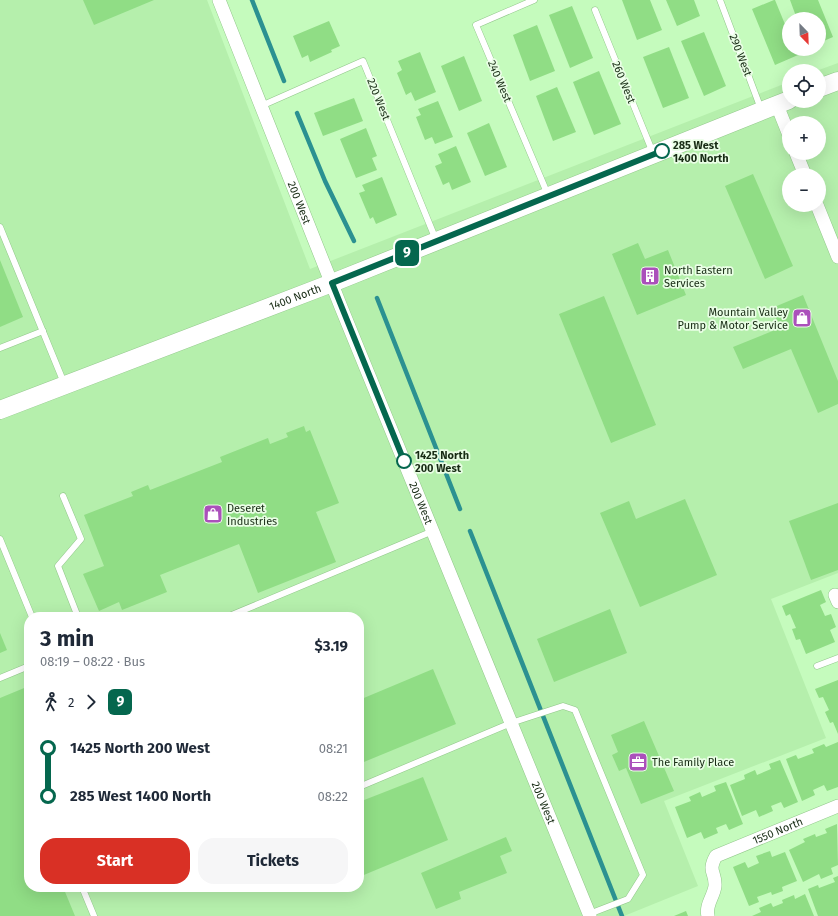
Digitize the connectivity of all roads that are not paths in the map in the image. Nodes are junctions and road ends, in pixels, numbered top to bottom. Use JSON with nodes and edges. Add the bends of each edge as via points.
{"nodes":[{"id":1,"x":220,"y":0,"type":"edge"},
{"id":2,"x":534,"y":0,"type":"edge"},
{"id":3,"x":720,"y":0,"type":"edge"},
{"id":4,"x":595,"y":10,"type":"dead end"},
{"id":5,"x":838,"y":81,"type":"edge"},
{"id":6,"x":826,"y":85,"type":"edge"},
{"id":7,"x":776,"y":105,"type":"edge"},
{"id":8,"x":261,"y":106,"type":"junction"},
{"id":9,"x":782,"y":119,"type":"edge"},
{"id":10,"x":653,"y":154,"type":"junction"},
{"id":11,"x":548,"y":196,"type":"junction"},
{"id":12,"x":820,"y":212,"type":"edge"},
{"id":13,"x":0,"y":227,"type":"edge"},
{"id":14,"x":436,"y":241,"type":"junction"},
{"id":15,"x":838,"y":257,"type":"edge"},
{"id":16,"x":332,"y":283,"type":"junction"},
{"id":17,"x":43,"y":331,"type":"junction"},
{"id":18,"x":0,"y":348,"type":"edge"},
{"id":19,"x":65,"y":385,"type":"junction"},
{"id":20,"x":0,"y":410,"type":"edge"},
{"id":21,"x":63,"y":496,"type":"dead end"},
{"id":22,"x":433,"y":531,"type":"junction"},
{"id":23,"x":0,"y":539,"type":"edge"},
{"id":24,"x":30,"y":612,"type":"edge"},
{"id":25,"x":76,"y":612,"type":"edge"},
{"id":26,"x":239,"y":612,"type":"edge"},
{"id":27,"x":838,"y":658,"type":"edge"},
{"id":28,"x":817,"y":666,"type":"dead end"},
{"id":29,"x":24,"y":668,"type":"edge"},
{"id":30,"x":0,"y":678,"type":"edge"},
{"id":31,"x":511,"y":723,"type":"junction"},
{"id":32,"x":364,"y":785,"type":"edge"},
{"id":33,"x":838,"y":806,"type":"edge"},
{"id":34,"x":84,"y":892,"type":"edge"},
{"id":35,"x":590,"y":915,"type":"edge"},
{"id":36,"x":94,"y":916,"type":"edge"},
{"id":37,"x":708,"y":916,"type":"edge"}],
"edges":[{"from":1,"to":8,"type":"street","name":"200 West"},
{"from":2,"to":11,"type":"lane","name":"240 West","via":[[476,25]]},
{"from":3,"to":7,"type":"lane","name":"290 West"},
{"from":4,"to":10,"type":"lane","name":"260 West"},
{"from":5,"to":6,"type":"main road"},
{"from":7,"to":9,"type":"street"},
{"from":7,"to":10,"type":"main road","name":"1400 North"},
{"from":8,"to":14,"type":"lane","name":"220 West","via":[[363,61]]},
{"from":8,"to":16,"type":"street","name":"200 West"},
{"from":10,"to":11,"type":"main road","name":"1400 North"},
{"from":11,"to":14,"type":"main road","name":"1400 North"},
{"from":12,"to":15,"type":"street"},
{"from":13,"to":17,"type":"lane"},
{"from":14,"to":16,"type":"main road","name":"1400 North"},
{"from":16,"to":19,"type":"main road","name":"1400 North"},
{"from":16,"to":22,"type":"street","name":"200 West"},
{"from":17,"to":18,"type":"lane"},
{"from":17,"to":19,"type":"lane"},
{"from":19,"to":20,"type":"main road","name":"1400 North"},
{"from":21,"to":25,"type":"lane","via":[[81,539],[58,566]]},
{"from":22,"to":26,"type":"lane"},
{"from":22,"to":31,"type":"street","name":"200 West"},
{"from":23,"to":24,"type":"lane"},
{"from":27,"to":28,"type":"lane"},
{"from":29,"to":30,"type":"lane"},
{"from":31,"to":32,"type":"lane"},
{"from":31,"to":35,"type":"street","name":"200 West"},
{"from":31,"to":35,"type":"lane","via":[[563,706],[576,710],[643,874],[628,899]]},
{"from":33,"to":37,"type":"street","name":"1550 North","via":[[716,856],[712,864],[715,883]]},
{"from":34,"to":36,"type":"lane"}]}
